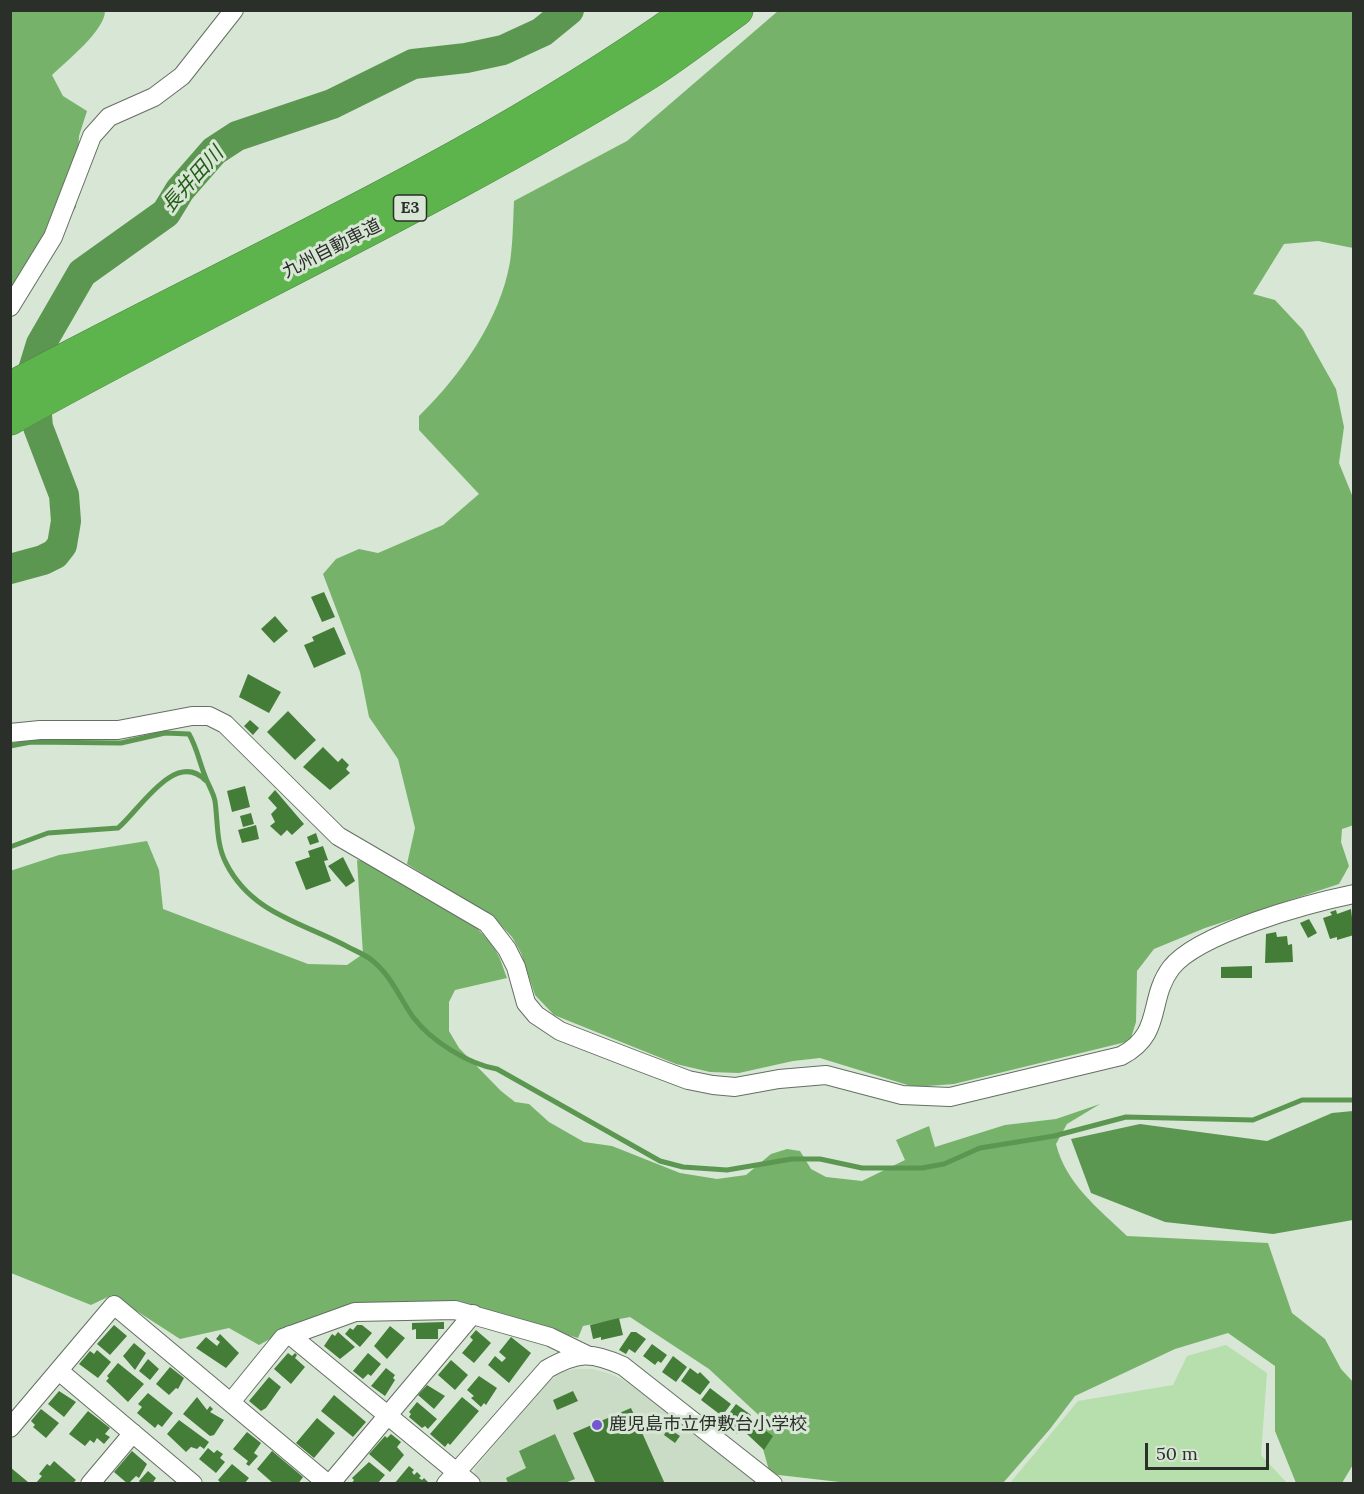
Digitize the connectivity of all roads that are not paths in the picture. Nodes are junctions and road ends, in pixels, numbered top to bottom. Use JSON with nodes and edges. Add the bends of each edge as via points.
{"nodes":[{"id":1,"x":234,"y":10,"type":"edge"},
{"id":2,"x":691,"y":10,"type":"edge"},
{"id":3,"x":737,"y":10,"type":"edge"},
{"id":4,"x":10,"y":307,"type":"edge"},
{"id":5,"x":10,"y":388,"type":"edge"},
{"id":6,"x":10,"y":418,"type":"edge"},
{"id":7,"x":10,"y":733,"type":"edge"},
{"id":8,"x":1353,"y":894,"type":"edge"},
{"id":9,"x":473,"y":1314,"type":"junction"},
{"id":10,"x":290,"y":1335,"type":"junction"},
{"id":11,"x":587,"y":1355,"type":"junction"},
{"id":12,"x":59,"y":1371,"type":"junction"},
{"id":13,"x":231,"y":1402,"type":"junction"},
{"id":14,"x":387,"y":1413,"type":"junction"},
{"id":15,"x":10,"y":1428,"type":"edge"},
{"id":16,"x":133,"y":1433,"type":"junction"},
{"id":17,"x":451,"y":1478,"type":"edge"},
{"id":18,"x":90,"y":1484,"type":"edge"},
{"id":19,"x":193,"y":1484,"type":"edge"},
{"id":20,"x":329,"y":1484,"type":"edge"},
{"id":21,"x":471,"y":1484,"type":"edge"},
{"id":22,"x":773,"y":1484,"type":"edge"}],
"edges":[{"from":1,"to":4,"type":"street","via":[[182,76],[154,97],[109,117],[92,136],[53,237]]},
{"from":2,"to":5,"type":"highway","name":"九州自動車道","number":"E3","via":[[630,54],[507,128]]},
{"from":3,"to":6,"type":"highway","name":"九州自動車道","number":"E3","via":[[642,77],[537,138],[393,218]]},
{"from":7,"to":8,"type":"street","via":[[118,730],[192,716],[209,716],[225,723],[338,836],[487,923],[507,949],[526,1002],[536,1016],[560,1031],[688,1080],[714,1085],[735,1087],[780,1078],[826,1075],[902,1095],[950,1097],[1121,1056],[1136,1048],[1147,1035],[1171,968],[1203,943],[1254,923]]},
{"from":9,"to":10,"type":"street","via":[[455,1310],[355,1312]]},
{"from":9,"to":11,"type":"street","via":[[550,1337]]},
{"from":9,"to":14,"type":"street"},
{"from":10,"to":13,"type":"street","via":[[283,1338]]},
{"from":10,"to":14,"type":"street"},
{"from":11,"to":17,"type":"street","via":[[568,1357],[547,1369]]},
{"from":11,"to":22,"type":"street","via":[[603,1356],[622,1366]]},
{"from":12,"to":13,"type":"street","via":[[114,1305]]},
{"from":12,"to":15,"type":"street"},
{"from":12,"to":16,"type":"street"},
{"from":13,"to":20,"type":"street"},
{"from":14,"to":17,"type":"street"},
{"from":14,"to":20,"type":"street"},
{"from":16,"to":18,"type":"street"},
{"from":16,"to":19,"type":"street"},
{"from":17,"to":21,"type":"street"}]}
